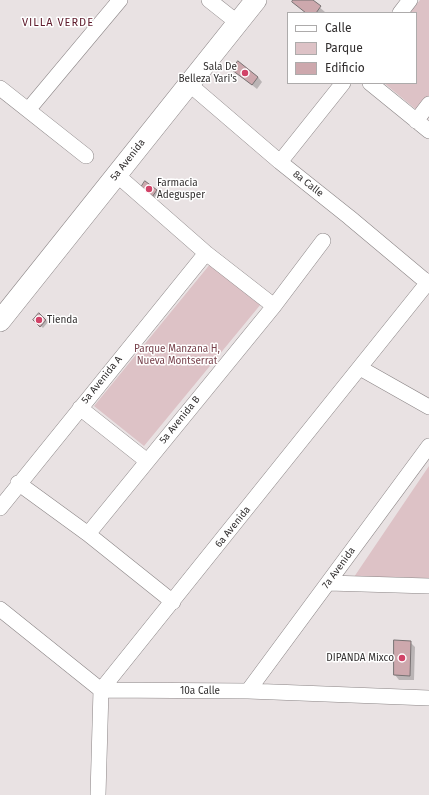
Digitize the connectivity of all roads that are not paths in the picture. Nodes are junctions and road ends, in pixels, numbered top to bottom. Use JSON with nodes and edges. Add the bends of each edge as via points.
{"nodes":[{"id":1,"x":120,"y":0,"type":"edge"},
{"id":2,"x":209,"y":0,"type":"edge"},
{"id":3,"x":256,"y":0,"type":"edge"},
{"id":4,"x":410,"y":0,"type":"edge"},
{"id":5,"x":401,"y":12,"type":"edge"},
{"id":6,"x":238,"y":22,"type":"junction"},
{"id":7,"x":189,"y":84,"type":"junction"},
{"id":8,"x":342,"y":84,"type":"edge"},
{"id":9,"x":371,"y":84,"type":"edge"},
{"id":10,"x":0,"y":88,"type":"edge"},
{"id":11,"x":429,"y":104,"type":"edge"},
{"id":12,"x":28,"y":110,"type":"junction"},
{"id":13,"x":416,"y":121,"type":"junction"},
{"id":14,"x":429,"y":131,"type":"edge"},
{"id":15,"x":86,"y":156,"type":"dead end"},
{"id":16,"x":280,"y":162,"type":"junction"},
{"id":17,"x":117,"y":175,"type":"junction"},
{"id":18,"x":323,"y":241,"type":"dead end"},
{"id":19,"x":206,"y":253,"type":"junction"},
{"id":20,"x":429,"y":283,"type":"edge"},
{"id":21,"x":274,"y":306,"type":"junction"},
{"id":22,"x":0,"y":320,"type":"edge"},
{"id":23,"x":360,"y":368,"type":"junction"},
{"id":24,"x":429,"y":407,"type":"edge"},
{"id":25,"x":80,"y":408,"type":"junction"},
{"id":26,"x":429,"y":446,"type":"edge"},
{"id":27,"x":147,"y":461,"type":"junction"},
{"id":28,"x":18,"y":483,"type":"junction"},
{"id":29,"x":0,"y":508,"type":"edge"},
{"id":30,"x":88,"y":534,"type":"junction"},
{"id":31,"x":328,"y":584,"type":"junction"},
{"id":32,"x":429,"y":586,"type":"edge"},
{"id":33,"x":173,"y":602,"type":"junction"},
{"id":34,"x":0,"y":609,"type":"edge"},
{"id":35,"x":101,"y":690,"type":"junction"},
{"id":36,"x":248,"y":691,"type":"junction"},
{"id":37,"x":429,"y":698,"type":"edge"},
{"id":38,"x":98,"y":795,"type":"edge"}],
"edges":[{"from":1,"to":12,"type":"street"},
{"from":2,"to":6,"type":"street"},
{"from":3,"to":6,"type":"main road","name":"5a Avenida"},
{"from":4,"to":5,"type":"street"},
{"from":6,"to":7,"type":"main road","name":"5a Avenida"},
{"from":7,"to":16,"type":"street","name":"8a Calle"},
{"from":7,"to":17,"type":"main road","name":"5a Avenida"},
{"from":8,"to":16,"type":"street"},
{"from":9,"to":13,"type":"street"},
{"from":10,"to":12,"type":"street"},
{"from":11,"to":13,"type":"street"},
{"from":12,"to":15,"type":"street"},
{"from":13,"to":14,"type":"street"},
{"from":16,"to":20,"type":"street","name":"8a Calle"},
{"from":17,"to":19,"type":"street"},
{"from":17,"to":22,"type":"main road","name":"5a Avenida"},
{"from":18,"to":21,"type":"street","name":"5a Avenida B"},
{"from":19,"to":21,"type":"street"},
{"from":19,"to":25,"type":"street","name":"5a Avenida A"},
{"from":20,"to":23,"type":"street","name":"6a Avenida"},
{"from":21,"to":27,"type":"street","name":"5a Avenida B"},
{"from":23,"to":24,"type":"street"},
{"from":23,"to":33,"type":"street","name":"6a Avenida"},
{"from":25,"to":27,"type":"street"},
{"from":25,"to":28,"type":"street","name":"5a Avenida A"},
{"from":26,"to":31,"type":"street","name":"7a Avenida"},
{"from":27,"to":30,"type":"street","name":"5a Avenida B"},
{"from":28,"to":29,"type":"street","name":"5a Avenida A"},
{"from":28,"to":30,"type":"street"},
{"from":30,"to":33,"type":"street"},
{"from":31,"to":32,"type":"street"},
{"from":31,"to":36,"type":"street","name":"7a Avenida"},
{"from":33,"to":35,"type":"street","name":"6a Avenida"},
{"from":34,"to":35,"type":"street"},
{"from":35,"to":36,"type":"street","name":"10a Calle"},
{"from":35,"to":38,"type":"street"},
{"from":36,"to":37,"type":"street","name":"10a Calle"}]}
